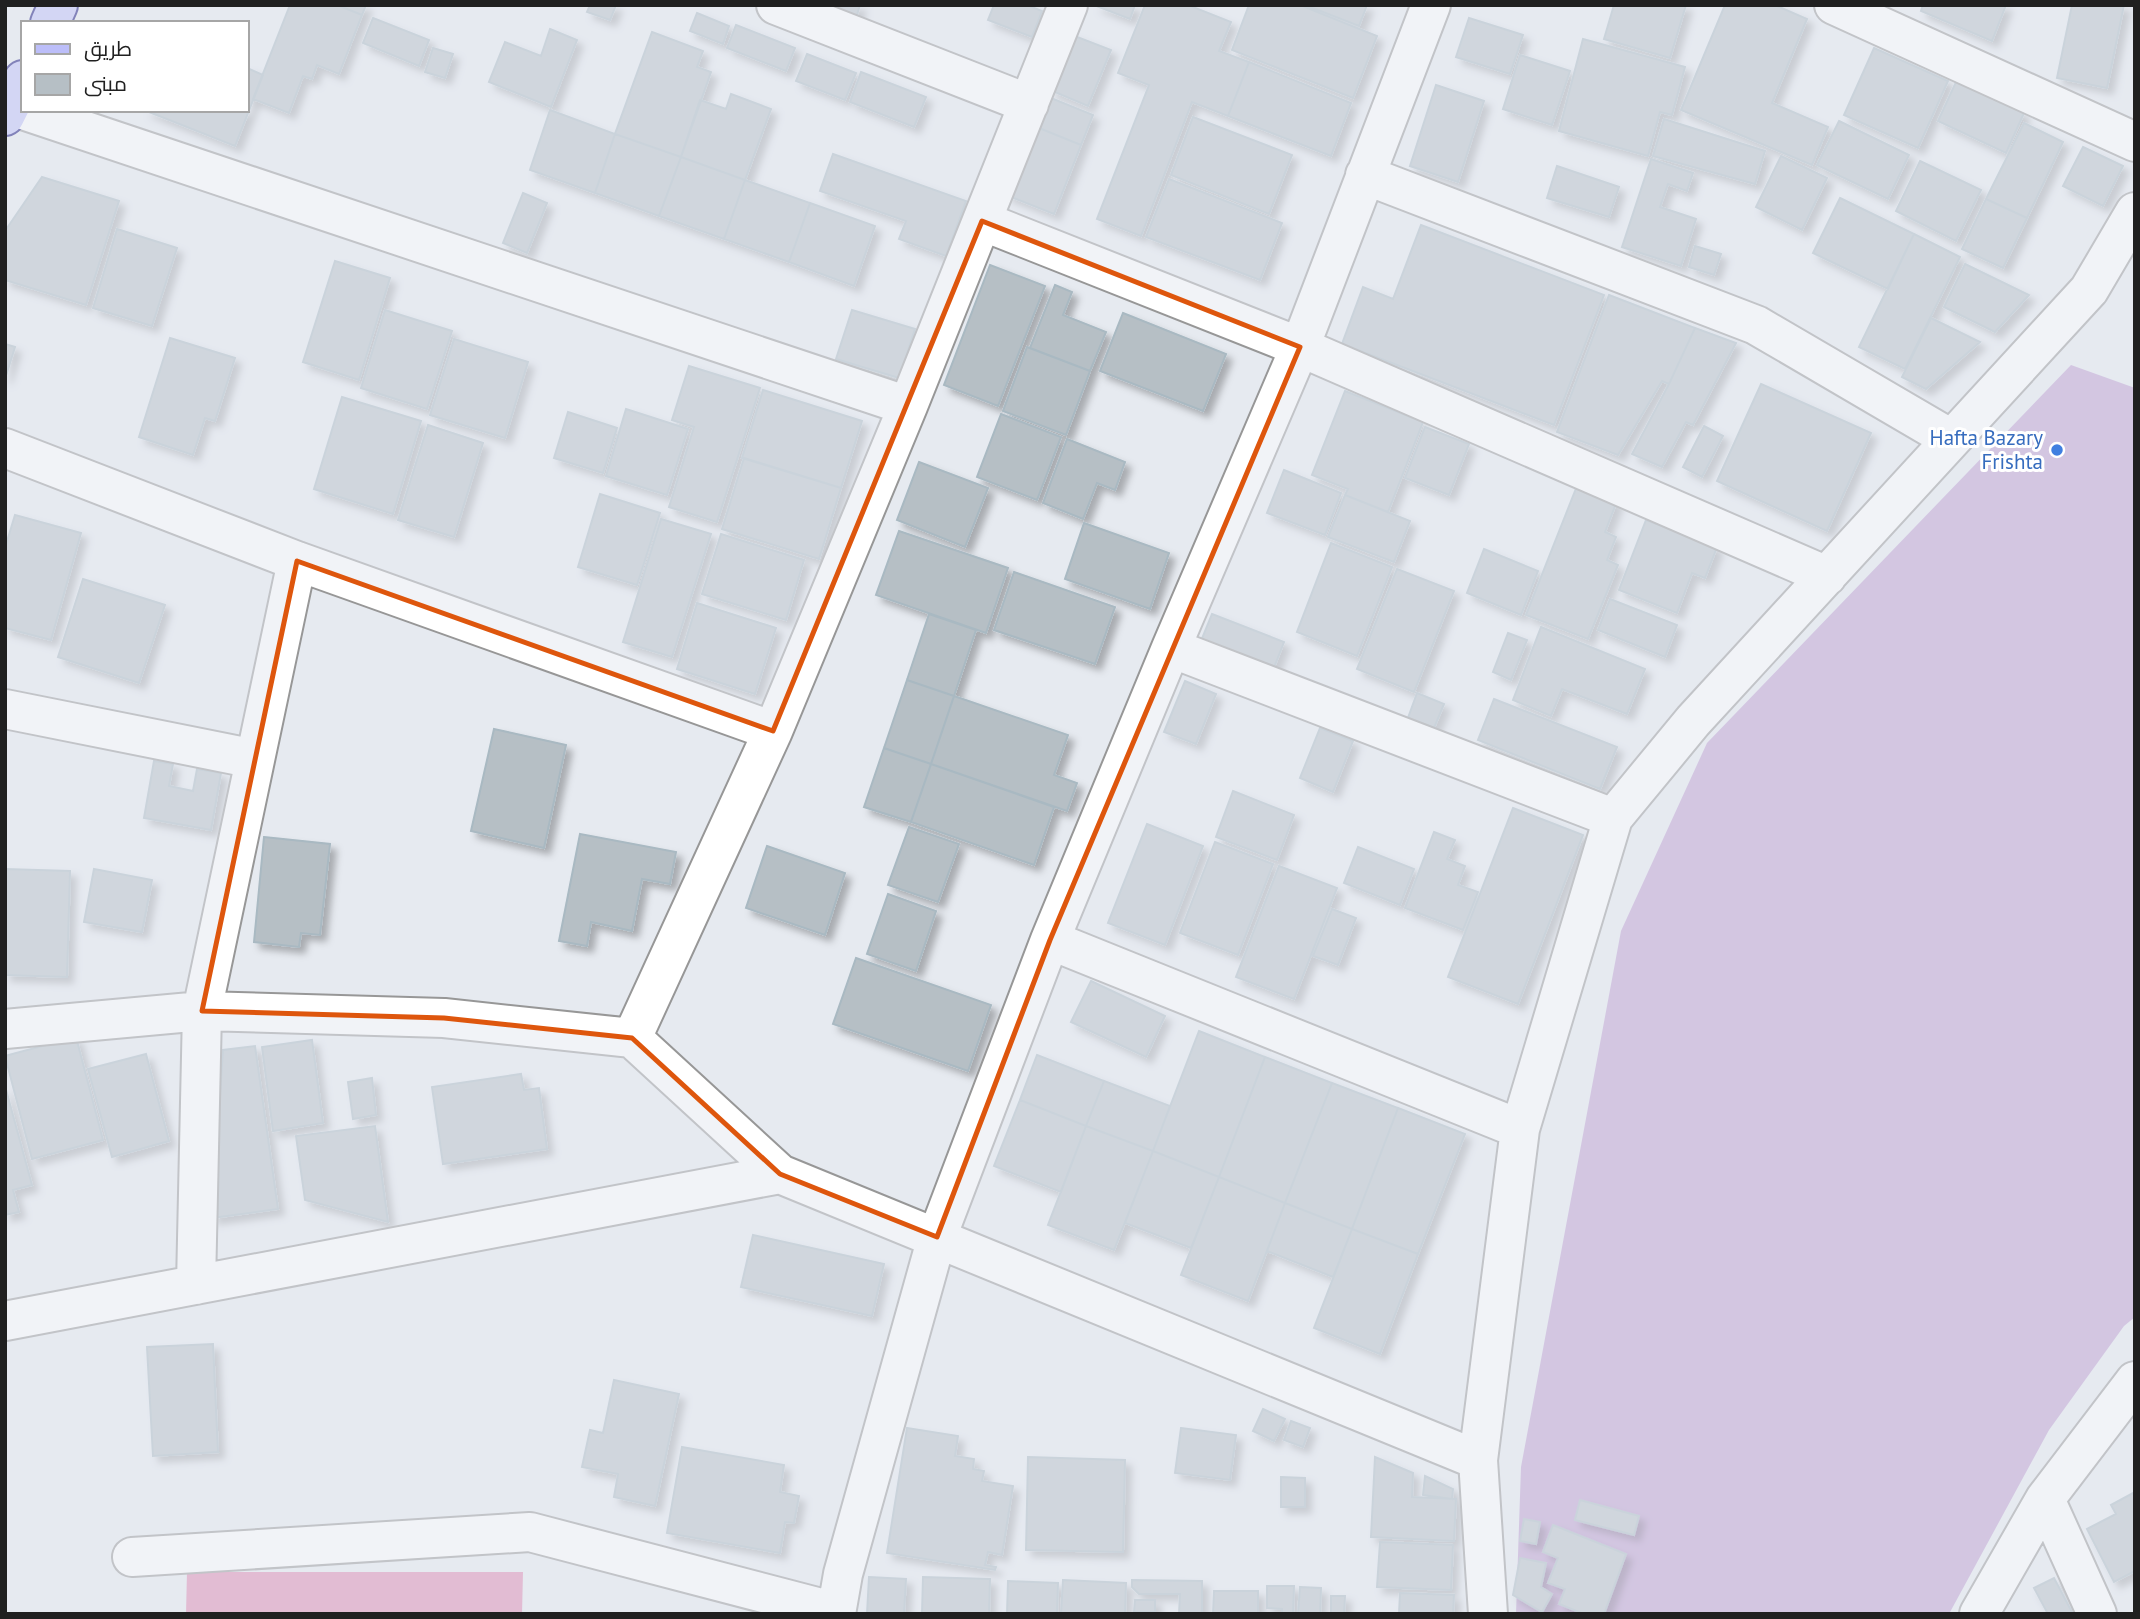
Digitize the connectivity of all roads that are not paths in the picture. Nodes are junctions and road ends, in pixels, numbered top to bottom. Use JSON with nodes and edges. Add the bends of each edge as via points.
{"nodes":[{"id":1,"x":58,"y":5,"type":"edge"},
{"id":2,"x":776,"y":5,"type":"edge"},
{"id":3,"x":1068,"y":5,"type":"edge"},
{"id":4,"x":1431,"y":5,"type":"edge"},
{"id":5,"x":1833,"y":5,"type":"edge"},
{"id":6,"x":51,"y":21,"type":"edge"},
{"id":7,"x":1028,"y":104,"type":"junction"},
{"id":8,"x":38,"y":112,"type":"edge"},
{"id":9,"x":2135,"y":142,"type":"edge"},
{"id":10,"x":1365,"y":175,"type":"junction"},
{"id":11,"x":2135,"y":212,"type":"edge"},
{"id":12,"x":982,"y":221,"type":"junction"},
{"id":13,"x":1300,"y":347,"type":"junction"},
{"id":14,"x":908,"y":406,"type":"junction"},
{"id":15,"x":1951,"y":439,"type":"junction"},
{"id":16,"x":5,"y":448,"type":"edge"},
{"id":17,"x":298,"y":561,"type":"junction"},
{"id":18,"x":1827,"y":576,"type":"junction"},
{"id":19,"x":1171,"y":648,"type":"junction"},
{"id":20,"x":5,"y":709,"type":"edge"},
{"id":21,"x":774,"y":731,"type":"junction"},
{"id":22,"x":255,"y":758,"type":"junction"},
{"id":23,"x":1613,"y":818,"type":"junction"},
{"id":24,"x":1050,"y":940,"type":"junction"},
{"id":25,"x":202,"y":1011,"type":"junction"},
{"id":26,"x":5,"y":1029,"type":"edge"},
{"id":27,"x":632,"y":1038,"type":"junction"},
{"id":28,"x":1520,"y":1129,"type":"junction"},
{"id":29,"x":780,"y":1174,"type":"junction"},
{"id":30,"x":937,"y":1237,"type":"junction"},
{"id":31,"x":196,"y":1285,"type":"junction"},
{"id":32,"x":5,"y":1321,"type":"edge"},
{"id":33,"x":2135,"y":1381,"type":"edge"},
{"id":34,"x":1478,"y":1460,"type":"junction"},
{"id":35,"x":2045,"y":1499,"type":"junction"},
{"id":36,"x":132,"y":1557,"type":"dead end"},
{"id":37,"x":836,"y":1613,"type":"edge"},
{"id":38,"x":1488,"y":1614,"type":"edge"},
{"id":39,"x":1979,"y":1614,"type":"edge"},
{"id":40,"x":2097,"y":1614,"type":"edge"}],
"edges":[{"from":1,"to":6,"type":"street"},
{"from":2,"to":7,"type":"street"},
{"from":3,"to":7,"type":"street"},
{"from":4,"to":10,"type":"street"},
{"from":5,"to":9,"type":"street"},
{"from":7,"to":12,"type":"street"},
{"from":8,"to":14,"type":"street"},
{"from":10,"to":13,"type":"street"},
{"from":10,"to":15,"type":"street","via":[[1756,325]]},
{"from":11,"to":15,"type":"street","via":[[2089,290]]},
{"from":12,"to":13,"type":"street"},
{"from":12,"to":14,"type":"street"},
{"from":13,"to":18,"type":"street"},
{"from":13,"to":19,"type":"street"},
{"from":14,"to":21,"type":"street"},
{"from":15,"to":18,"type":"street"},
{"from":16,"to":17,"type":"street"},
{"from":17,"to":21,"type":"street"},
{"from":17,"to":22,"type":"street"},
{"from":18,"to":23,"type":"street","via":[[1693,721]]},
{"from":19,"to":23,"type":"street"},
{"from":19,"to":24,"type":"street"},
{"from":20,"to":22,"type":"street"},
{"from":21,"to":27,"type":"street"},
{"from":22,"to":25,"type":"street"},
{"from":23,"to":28,"type":"street"},
{"from":24,"to":28,"type":"street"},
{"from":24,"to":30,"type":"street"},
{"from":25,"to":26,"type":"street"},
{"from":25,"to":27,"type":"street","via":[[444,1018]]},
{"from":25,"to":31,"type":"street"},
{"from":27,"to":29,"type":"street"},
{"from":28,"to":34,"type":"street"},
{"from":29,"to":30,"type":"street"},
{"from":29,"to":31,"type":"street"},
{"from":30,"to":34,"type":"street"},
{"from":30,"to":37,"type":"street"},
{"from":31,"to":32,"type":"street"},
{"from":33,"to":35,"type":"street"},
{"from":34,"to":38,"type":"street"},
{"from":35,"to":39,"type":"street"},
{"from":35,"to":40,"type":"street"},
{"from":36,"to":37,"type":"street","via":[[530,1532]]}]}
